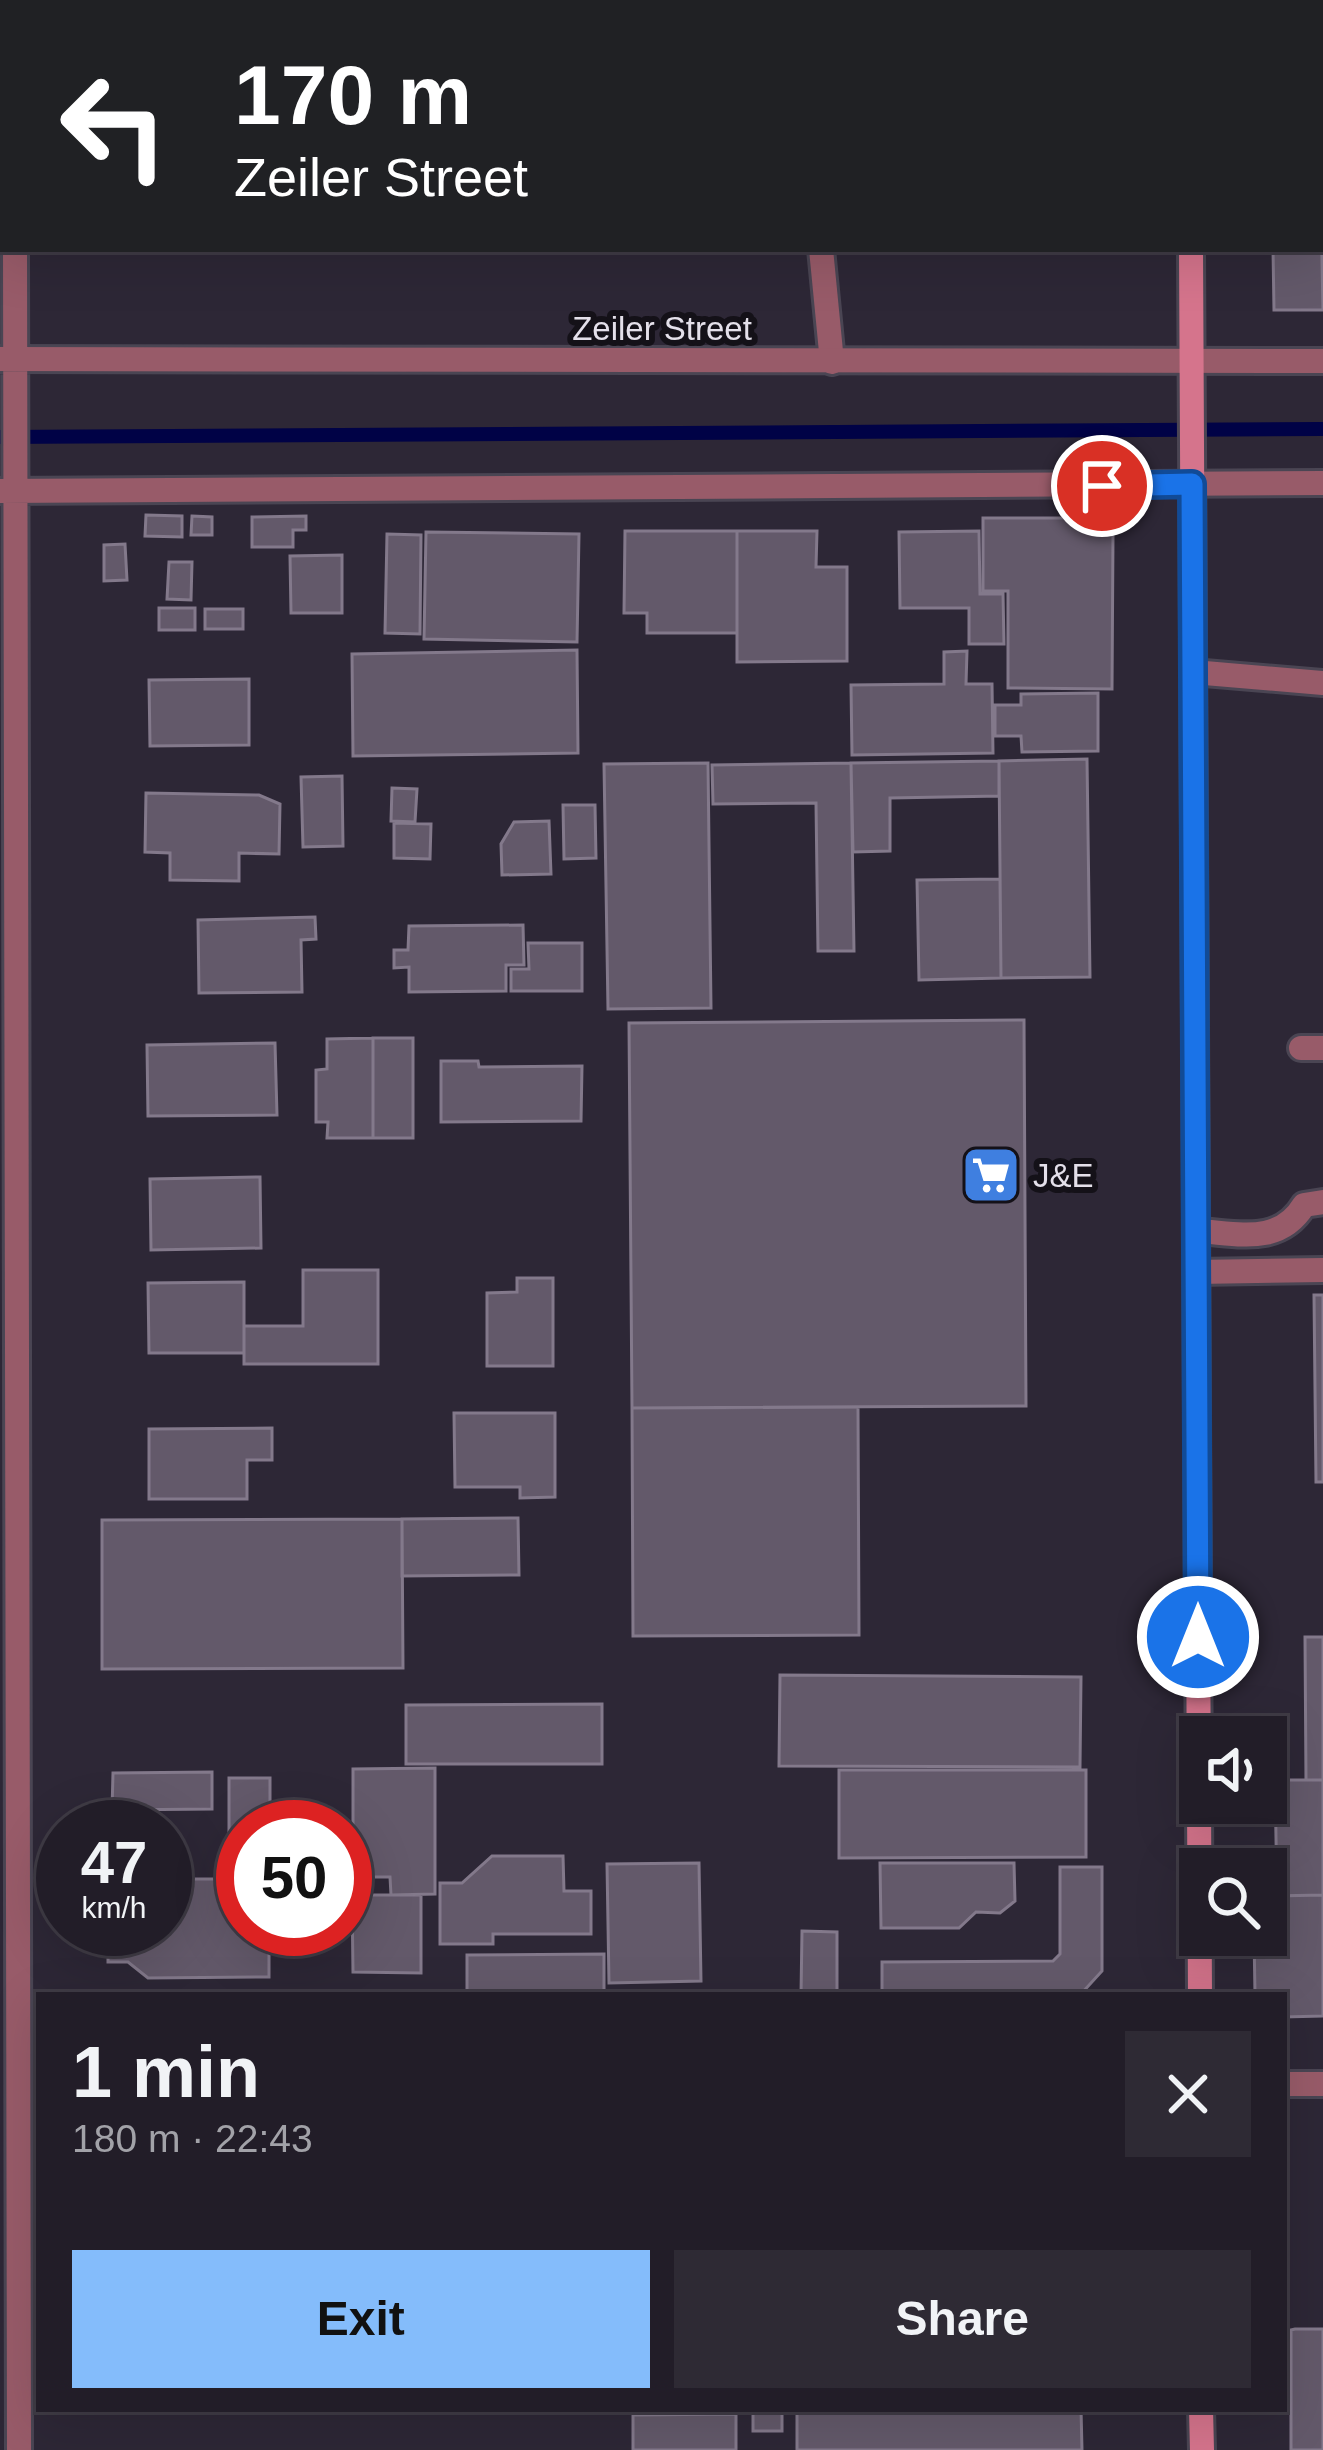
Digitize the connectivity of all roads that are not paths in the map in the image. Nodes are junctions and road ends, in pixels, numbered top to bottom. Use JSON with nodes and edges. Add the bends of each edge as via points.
{"nodes":[{"id":1,"x":15,"y":252,"type":"edge"},
{"id":2,"x":821,"y":252,"type":"edge"},
{"id":3,"x":1191,"y":252,"type":"edge"},
{"id":4,"x":832,"y":362,"type":"junction"},
{"id":5,"x":1323,"y":362,"type":"edge"},
{"id":6,"x":11,"y":364,"type":"edge"},
{"id":7,"x":1192,"y":367,"type":"junction"},
{"id":8,"x":1192,"y":480,"type":"junction"},
{"id":9,"x":11,"y":483,"type":"edge"},
{"id":10,"x":1323,"y":483,"type":"edge"},
{"id":11,"x":1193,"y":672,"type":"junction"},
{"id":12,"x":1323,"y":683,"type":"edge"},
{"id":13,"x":1323,"y":1202,"type":"edge"},
{"id":14,"x":1196,"y":1231,"type":"junction"},
{"id":15,"x":1323,"y":1270,"type":"edge"},
{"id":16,"x":1196,"y":1271,"type":"junction"},
{"id":17,"x":1200,"y":1992,"type":"edge"},
{"id":18,"x":1287,"y":2084,"type":"edge"},
{"id":19,"x":1323,"y":2084,"type":"edge"},
{"id":20,"x":19,"y":2096,"type":"edge"},
{"id":21,"x":1202,"y":2412,"type":"edge"},
{"id":22,"x":19,"y":2450,"type":"edge"},
{"id":23,"x":1202,"y":2450,"type":"edge"}],
"edges":[{"from":1,"to":6,"type":"street"},
{"from":2,"to":4,"type":"street"},
{"from":3,"to":7,"type":"main road"},
{"from":4,"to":6,"type":"street","name":"Zeiler Street"},
{"from":4,"to":7,"type":"street","name":"Zeiler Street"},
{"from":5,"to":7,"type":"street","name":"Zeiler Street"},
{"from":6,"to":9,"type":"street"},
{"from":7,"to":8,"type":"main road"},
{"from":8,"to":9,"type":"street"},
{"from":8,"to":10,"type":"street"},
{"from":8,"to":11,"type":"main road"},
{"from":9,"to":20,"type":"street"},
{"from":11,"to":12,"type":"street"},
{"from":11,"to":14,"type":"main road"},
{"from":13,"to":14,"type":"street","via":[[1304,1205],[1284,1230],[1268,1235]]},
{"from":14,"to":16,"type":"main road"},
{"from":15,"to":16,"type":"street"},
{"from":16,"to":17,"type":"main road"},
{"from":18,"to":19,"type":"street"},
{"from":20,"to":22,"type":"street"},
{"from":21,"to":23,"type":"main road"}]}
